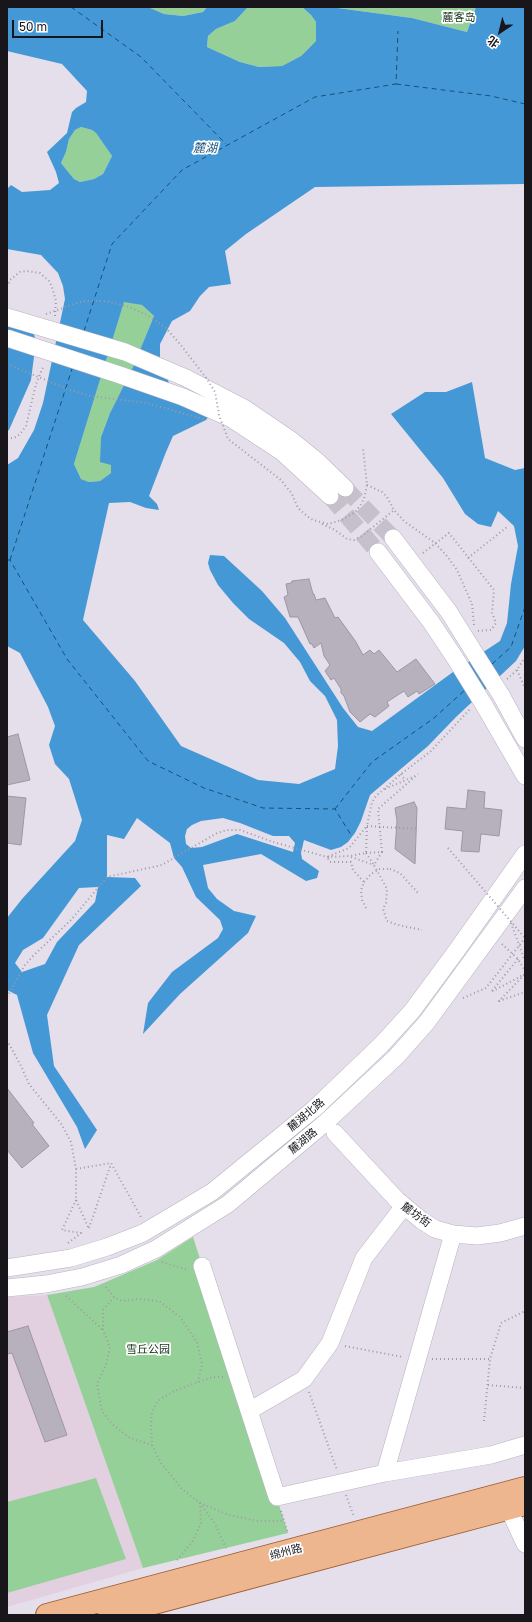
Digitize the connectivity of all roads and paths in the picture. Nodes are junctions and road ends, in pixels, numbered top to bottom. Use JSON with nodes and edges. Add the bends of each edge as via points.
{"nodes":[{"id":1,"x":7,"y":287,"type":"edge"},
{"id":2,"x":56,"y":301,"type":"dead end"},
{"id":3,"x":42,"y":315,"type":"dead end"},
{"id":4,"x":7,"y":317,"type":"edge"},
{"id":5,"x":7,"y":338,"type":"edge"},
{"id":6,"x":7,"y":364,"type":"edge"},
{"id":7,"x":36,"y":384,"type":"dead end"},
{"id":8,"x":206,"y":420,"type":"dead end"},
{"id":9,"x":7,"y":439,"type":"edge"},
{"id":10,"x":364,"y":448,"type":"dead end"},
{"id":11,"x":299,"y":456,"type":"junction"},
{"id":12,"x":367,"y":485,"type":"junction"},
{"id":13,"x":345,"y":488,"type":"tunnel mouth"},
{"id":14,"x":330,"y":496,"type":"tunnel mouth"},
{"id":15,"x":394,"y":510,"type":"junction"},
{"id":16,"x":313,"y":520,"type":"junction"},
{"id":17,"x":507,"y":527,"type":"dead end"},
{"id":18,"x":393,"y":538,"type":"tunnel mouth"},
{"id":19,"x":378,"y":552,"type":"tunnel mouth"},
{"id":20,"x":423,"y":553,"type":"dead end"},
{"id":21,"x":468,"y":558,"type":"junction"},
{"id":22,"x":525,"y":657,"type":"edge"},
{"id":23,"x":517,"y":670,"type":"junction"},
{"id":24,"x":503,"y":687,"type":"junction"},
{"id":25,"x":525,"y":688,"type":"edge"},
{"id":26,"x":478,"y":706,"type":"junction"},
{"id":27,"x":525,"y":739,"type":"edge"},
{"id":28,"x":401,"y":774,"type":"junction"},
{"id":29,"x":525,"y":776,"type":"edge"},
{"id":30,"x":405,"y":780,"type":"junction"},
{"id":31,"x":382,"y":791,"type":"junction"},
{"id":32,"x":367,"y":826,"type":"junction"},
{"id":33,"x":380,"y":827,"type":"junction"},
{"id":34,"x":419,"y":829,"type":"dead end"},
{"id":35,"x":448,"y":848,"type":"dead end"},
{"id":36,"x":366,"y":852,"type":"junction"},
{"id":37,"x":382,"y":852,"type":"junction"},
{"id":38,"x":525,"y":854,"type":"edge"},
{"id":39,"x":350,"y":856,"type":"junction"},
{"id":40,"x":327,"y":857,"type":"junction"},
{"id":41,"x":374,"y":865,"type":"junction"},
{"id":42,"x":364,"y":882,"type":"junction"},
{"id":43,"x":525,"y":888,"type":"edge"},
{"id":44,"x":418,"y":893,"type":"dead end"},
{"id":45,"x":366,"y":908,"type":"dead end"},
{"id":46,"x":511,"y":922,"type":"junction"},
{"id":47,"x":422,"y":930,"type":"dead end"},
{"id":48,"x":525,"y":938,"type":"edge"},
{"id":49,"x":502,"y":944,"type":"dead end"},
{"id":50,"x":513,"y":954,"type":"junction"},
{"id":51,"x":518,"y":959,"type":"junction"},
{"id":52,"x":525,"y":961,"type":"edge"},
{"id":53,"x":525,"y":973,"type":"edge"},
{"id":54,"x":525,"y":992,"type":"edge"},
{"id":55,"x":7,"y":997,"type":"edge"},
{"id":56,"x":460,"y":999,"type":"dead end"},
{"id":57,"x":7,"y":1040,"type":"edge"},
{"id":58,"x":327,"y":1098,"type":"junction"},
{"id":59,"x":338,"y":1110,"type":"junction"},
{"id":60,"x":302,"y":1118,"type":"junction"},
{"id":61,"x":314,"y":1132,"type":"junction"},
{"id":62,"x":335,"y":1133,"type":"dead end"},
{"id":63,"x":111,"y":1163,"type":"junction"},
{"id":64,"x":76,"y":1169,"type":"junction"},
{"id":65,"x":76,"y":1200,"type":"junction"},
{"id":66,"x":404,"y":1206,"type":"junction"},
{"id":67,"x":143,"y":1220,"type":"dead end"},
{"id":68,"x":525,"y":1226,"type":"edge"},
{"id":69,"x":453,"y":1234,"type":"junction"},
{"id":70,"x":66,"y":1245,"type":"dead end"},
{"id":71,"x":157,"y":1260,"type":"dead end"},
{"id":72,"x":202,"y":1266,"type":"joint"},
{"id":73,"x":7,"y":1268,"type":"edge"},
{"id":74,"x":106,"y":1287,"type":"dead end"},
{"id":75,"x":7,"y":1288,"type":"edge"},
{"id":76,"x":62,"y":1292,"type":"dead end"},
{"id":77,"x":114,"y":1297,"type":"junction"},
{"id":78,"x":525,"y":1311,"type":"edge"},
{"id":79,"x":103,"y":1330,"type":"junction"},
{"id":80,"x":238,"y":1376,"type":"junction"},
{"id":81,"x":304,"y":1379,"type":"junction"},
{"id":82,"x":198,"y":1382,"type":"junction"},
{"id":83,"x":488,"y":1385,"type":"junction"},
{"id":84,"x":525,"y":1388,"type":"edge"},
{"id":85,"x":249,"y":1411,"type":"junction"},
{"id":86,"x":484,"y":1422,"type":"dead end"},
{"id":87,"x":525,"y":1444,"type":"edge"},
{"id":88,"x":152,"y":1445,"type":"junction"},
{"id":89,"x":386,"y":1472,"type":"junction"},
{"id":90,"x":341,"y":1483,"type":"junction"},
{"id":91,"x":525,"y":1488,"type":"edge"},
{"id":92,"x":277,"y":1498,"type":"junction"},
{"id":93,"x":200,"y":1503,"type":"junction"},
{"id":94,"x":512,"y":1503,"type":"edge"},
{"id":95,"x":354,"y":1516,"type":"dead end"},
{"id":96,"x":284,"y":1521,"type":"junction"},
{"id":97,"x":288,"y":1533,"type":"dead end"},
{"id":98,"x":525,"y":1544,"type":"edge"},
{"id":99,"x":226,"y":1548,"type":"dead end"},
{"id":100,"x":177,"y":1560,"type":"dead end"},
{"id":101,"x":48,"y":1615,"type":"edge"},
{"id":102,"x":109,"y":1615,"type":"edge"}],
"edges":[{"from":1,"to":2,"type":"path","via":[[15,275],[27,270],[40,273],[49,281]]},
{"from":3,"to":16,"type":"path","bridge":true,"via":[[83,300],[106,301],[132,308],[165,327],[215,392],[219,415],[228,439],[281,480],[292,494],[298,508]]},
{"from":4,"to":11,"type":"street","bridge":true,"via":[[125,352],[186,378],[244,408]]},
{"from":5,"to":11,"type":"street","bridge":true,"via":[[183,397],[230,418]]},
{"from":6,"to":8,"type":"path","bridge":true,"via":[[90,396],[147,403]]},
{"from":7,"to":9,"type":"path","via":[[26,426],[16,437]]},
{"from":10,"to":12,"type":"path","bridge":true},
{"from":11,"to":13,"type":"street"},
{"from":11,"to":14,"type":"street"},
{"from":12,"to":15,"type":"path","via":[[382,492]]},
{"from":12,"to":16,"type":"path","bridge":true,"via":[[360,506],[348,517],[328,524]]},
{"from":15,"to":16,"type":"path","bridge":true,"via":[[354,540],[347,539],[335,530]]},
{"from":15,"to":21,"type":"path","bridge":true,"via":[[404,521],[435,543],[457,570],[472,604],[475,631],[491,630],[496,623],[492,613],[494,590]]},
{"from":17,"to":21,"type":"path"},
{"from":18,"to":24,"type":"street","bridge":true,"via":[[450,612],[472,649]]},
{"from":19,"to":26,"type":"street","bridge":true,"via":[[455,658]]},
{"from":20,"to":21,"type":"path","via":[[449,533]]},
{"from":22,"to":23,"type":"path"},
{"from":23,"to":24,"type":"path"},
{"from":23,"to":25,"type":"path"},
{"from":24,"to":27,"type":"street"},
{"from":26,"to":28,"type":"path","via":[[431,751]]},
{"from":26,"to":29,"type":"street"},
{"from":28,"to":30,"type":"path"},
{"from":28,"to":31,"type":"path"},
{"from":30,"to":31,"type":"path"},
{"from":30,"to":33,"type":"path","via":[[418,774],[378,809]]},
{"from":31,"to":32,"type":"path","via":[[372,802]]},
{"from":32,"to":33,"type":"path"},
{"from":32,"to":36,"type":"path"},
{"from":32,"to":40,"type":"path","via":[[349,848]]},
{"from":33,"to":34,"type":"path"},
{"from":33,"to":37,"type":"path"},
{"from":35,"to":46,"type":"path","bridge":true},
{"from":36,"to":37,"type":"path"},
{"from":36,"to":39,"type":"path"},
{"from":36,"to":41,"type":"path"},
{"from":37,"to":41,"type":"path"},
{"from":38,"to":58,"type":"street","name":"麓湖北路","via":[[412,1011]]},
{"from":39,"to":40,"type":"path"},
{"from":39,"to":41,"type":"path"},
{"from":40,"to":42,"type":"path","via":[[330,862],[351,862],[353,870]]},
{"from":40,"to":55,"type":"path","via":[[240,830],[228,830],[217,833],[162,865],[107,877],[71,920],[25,965]]},
{"from":41,"to":47,"type":"path","via":[[387,889],[383,909],[387,921]]},
{"from":42,"to":44,"type":"path","bridge":true,"via":[[380,869],[390,869],[400,873]]},
{"from":42,"to":45,"type":"path","via":[[361,890]]},
{"from":43,"to":59,"type":"street","name":"麓湖路","via":[[427,1022],[396,1056]]},
{"from":46,"to":48,"type":"path","bridge":true},
{"from":46,"to":52,"type":"path","bridge":true},
{"from":48,"to":50,"type":"path"},
{"from":49,"to":50,"type":"path"},
{"from":50,"to":51,"type":"path"},
{"from":50,"to":56,"type":"path","via":[[486,988]]},
{"from":51,"to":53,"type":"path"},
{"from":51,"to":53,"type":"path","via":[[491,992]]},
{"from":53,"to":54,"type":"path","via":[[499,1001]]},
{"from":57,"to":64,"type":"path","via":[[29,1084],[68,1136]]},
{"from":58,"to":59,"type":"street"},
{"from":58,"to":60,"type":"street","name":"麓湖北路"},
{"from":59,"to":61,"type":"street","name":"麓湖路"},
{"from":60,"to":61,"type":"street"},
{"from":60,"to":73,"type":"street","name":"麓湖北路","via":[[212,1192],[143,1233],[71,1258]]},
{"from":61,"to":75,"type":"street","name":"麓湖路","via":[[228,1204],[156,1249],[121,1265],[82,1277]]},
{"from":62,"to":66,"type":"street","name":"麓坊街"},
{"from":63,"to":64,"type":"path"},
{"from":63,"to":65,"type":"path","via":[[89,1229]]},
{"from":63,"to":67,"type":"path"},
{"from":64,"to":65,"type":"path"},
{"from":65,"to":70,"type":"path","via":[[62,1230],[81,1233]]},
{"from":66,"to":69,"type":"street","name":"麓坊街","via":[[421,1220]]},
{"from":66,"to":81,"type":"street","via":[[364,1258],[330,1343]]},
{"from":68,"to":69,"type":"street","name":"麓坊街","via":[[477,1236]]},
{"from":69,"to":89,"type":"street"},
{"from":71,"to":72,"type":"path","via":[[185,1269]]},
{"from":72,"to":80,"type":"street"},
{"from":74,"to":77,"type":"path"},
{"from":76,"to":79,"type":"path"},
{"from":77,"to":79,"type":"path","via":[[103,1310]]},
{"from":77,"to":82,"type":"path","via":[[122,1301],[160,1301],[180,1317],[197,1342],[202,1364]]},
{"from":78,"to":83,"type":"path","via":[[501,1322],[490,1358]]},
{"from":79,"to":88,"type":"path","via":[[110,1347],[98,1384],[102,1410],[112,1424],[130,1438]]},
{"from":80,"to":82,"type":"path","via":[[213,1377]]},
{"from":80,"to":85,"type":"street"},
{"from":81,"to":85,"type":"street"},
{"from":81,"to":90,"type":"path"},
{"from":82,"to":88,"type":"path","via":[[172,1392],[158,1401],[152,1412]]},
{"from":83,"to":84,"type":"path"},
{"from":83,"to":86,"type":"path"},
{"from":85,"to":92,"type":"street"},
{"from":87,"to":89,"type":"street","via":[[491,1455]]},
{"from":88,"to":93,"type":"path","via":[[182,1489]]},
{"from":89,"to":90,"type":"street"},
{"from":90,"to":92,"type":"street"},
{"from":90,"to":95,"type":"path"},
{"from":91,"to":94,"type":"main road","name":"绵州路"},
{"from":92,"to":96,"type":"path"},
{"from":93,"to":96,"type":"path","via":[[229,1515],[258,1521]]},
{"from":93,"to":99,"type":"path","via":[[216,1524]]},
{"from":93,"to":100,"type":"path","via":[[201,1523],[193,1541]]},
{"from":94,"to":98,"type":"street"},
{"from":94,"to":101,"type":"main road","name":"绵州路"},
{"from":94,"to":102,"type":"main road","name":"绵州路"},
{"from":96,"to":97,"type":"path"}]}
